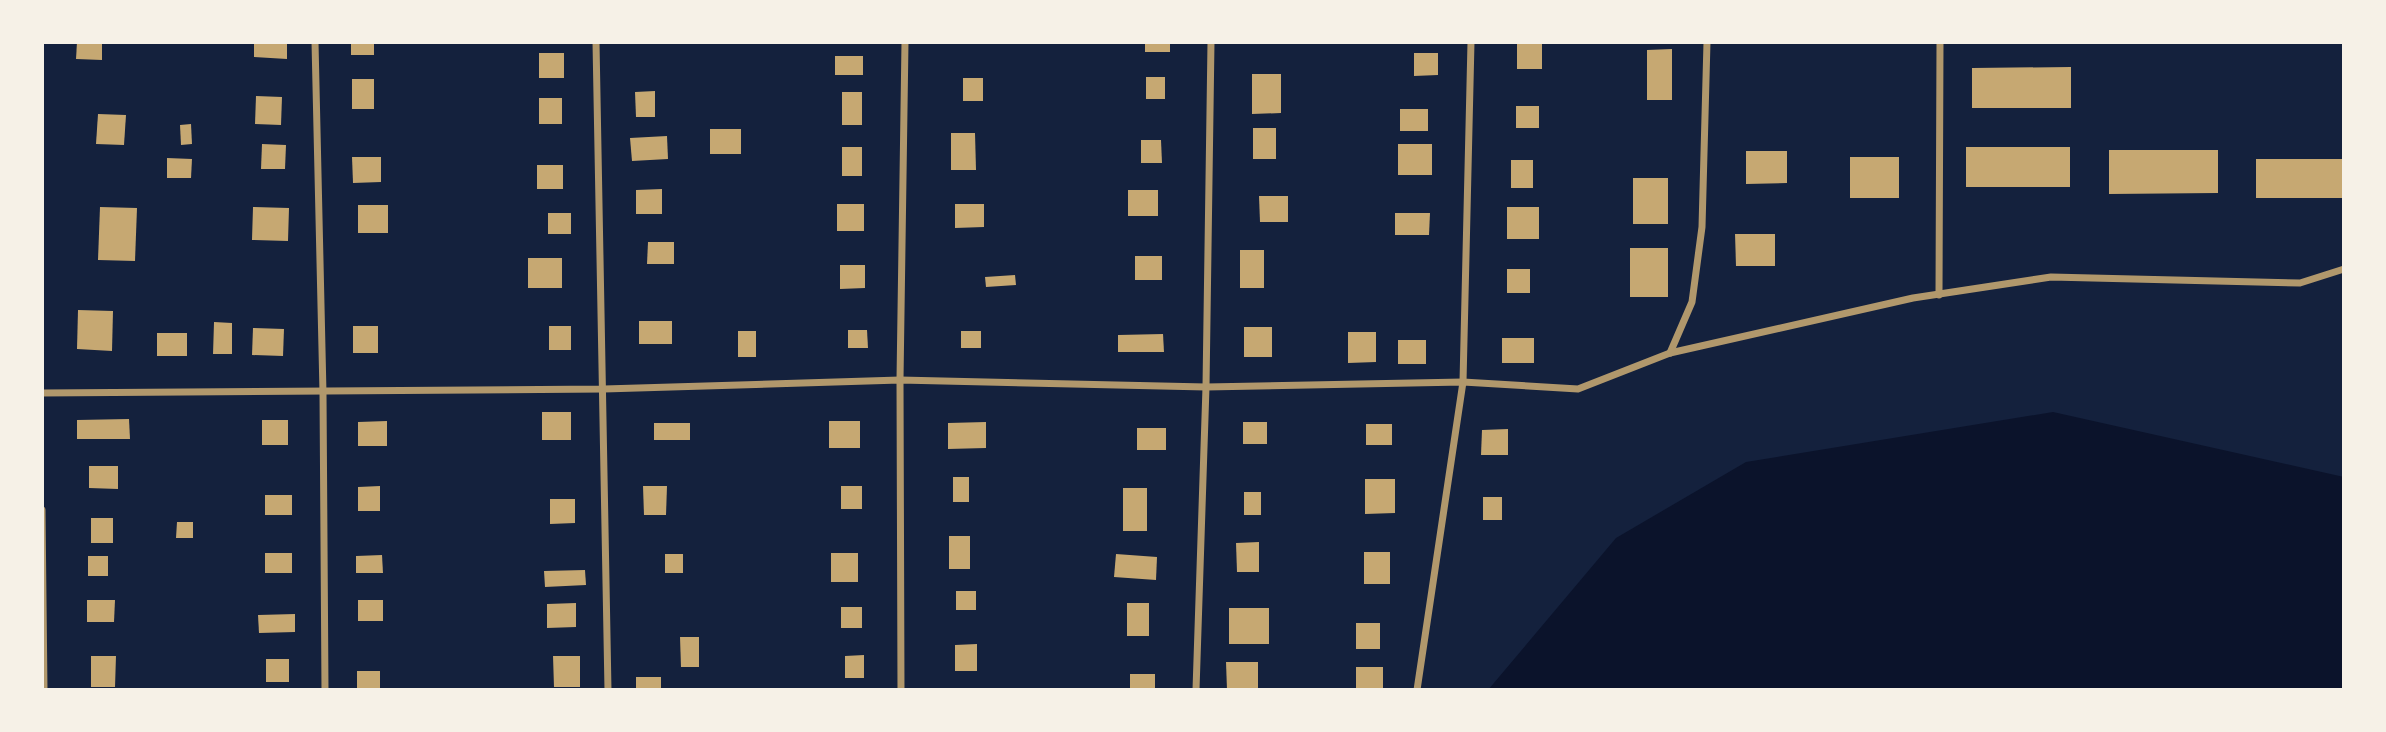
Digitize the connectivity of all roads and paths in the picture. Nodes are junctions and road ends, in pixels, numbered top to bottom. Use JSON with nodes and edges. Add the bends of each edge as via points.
{"nodes":[{"id":1,"x":315,"y":42,"type":"edge"},
{"id":2,"x":596,"y":42,"type":"edge"},
{"id":3,"x":905,"y":42,"type":"edge"},
{"id":4,"x":1211,"y":42,"type":"edge"},
{"id":5,"x":1471,"y":42,"type":"edge"},
{"id":6,"x":1707,"y":42,"type":"edge"},
{"id":7,"x":1940,"y":42,"type":"edge"},
{"id":8,"x":2344,"y":269,"type":"edge"},
{"id":9,"x":1939,"y":295,"type":"junction"},
{"id":10,"x":1670,"y":353,"type":"junction"},
{"id":11,"x":900,"y":380,"type":"junction"},
{"id":12,"x":1463,"y":382,"type":"junction"},
{"id":13,"x":1206,"y":387,"type":"junction"},
{"id":14,"x":604,"y":389,"type":"junction"},
{"id":15,"x":42,"y":393,"type":"edge"},
{"id":16,"x":323,"y":393,"type":"junction"},
{"id":17,"x":42,"y":510,"type":"edge"},
{"id":18,"x":44,"y":690,"type":"edge"},
{"id":19,"x":325,"y":690,"type":"edge"},
{"id":20,"x":608,"y":690,"type":"edge"},
{"id":21,"x":901,"y":690,"type":"edge"},
{"id":22,"x":1196,"y":690,"type":"edge"},
{"id":23,"x":1417,"y":690,"type":"edge"}],
"edges":[{"from":1,"to":16,"type":"street"},
{"from":2,"to":14,"type":"street"},
{"from":3,"to":11,"type":"street"},
{"from":4,"to":13,"type":"street"},
{"from":5,"to":12,"type":"street"},
{"from":6,"to":10,"type":"street","via":[[1702,228],[1692,302]]},
{"from":7,"to":9,"type":"street"},
{"from":8,"to":9,"type":"street","via":[[2300,283],[2051,277]]},
{"from":9,"to":10,"type":"street"},
{"from":10,"to":12,"type":"street","via":[[1578,389]]},
{"from":11,"to":13,"type":"street"},
{"from":11,"to":14,"type":"street"},
{"from":11,"to":21,"type":"street"},
{"from":12,"to":13,"type":"street"},
{"from":12,"to":23,"type":"street"},
{"from":13,"to":22,"type":"street"},
{"from":14,"to":16,"type":"street"},
{"from":14,"to":20,"type":"street"},
{"from":15,"to":16,"type":"street"},
{"from":16,"to":19,"type":"street"},
{"from":17,"to":18,"type":"street"}]}
